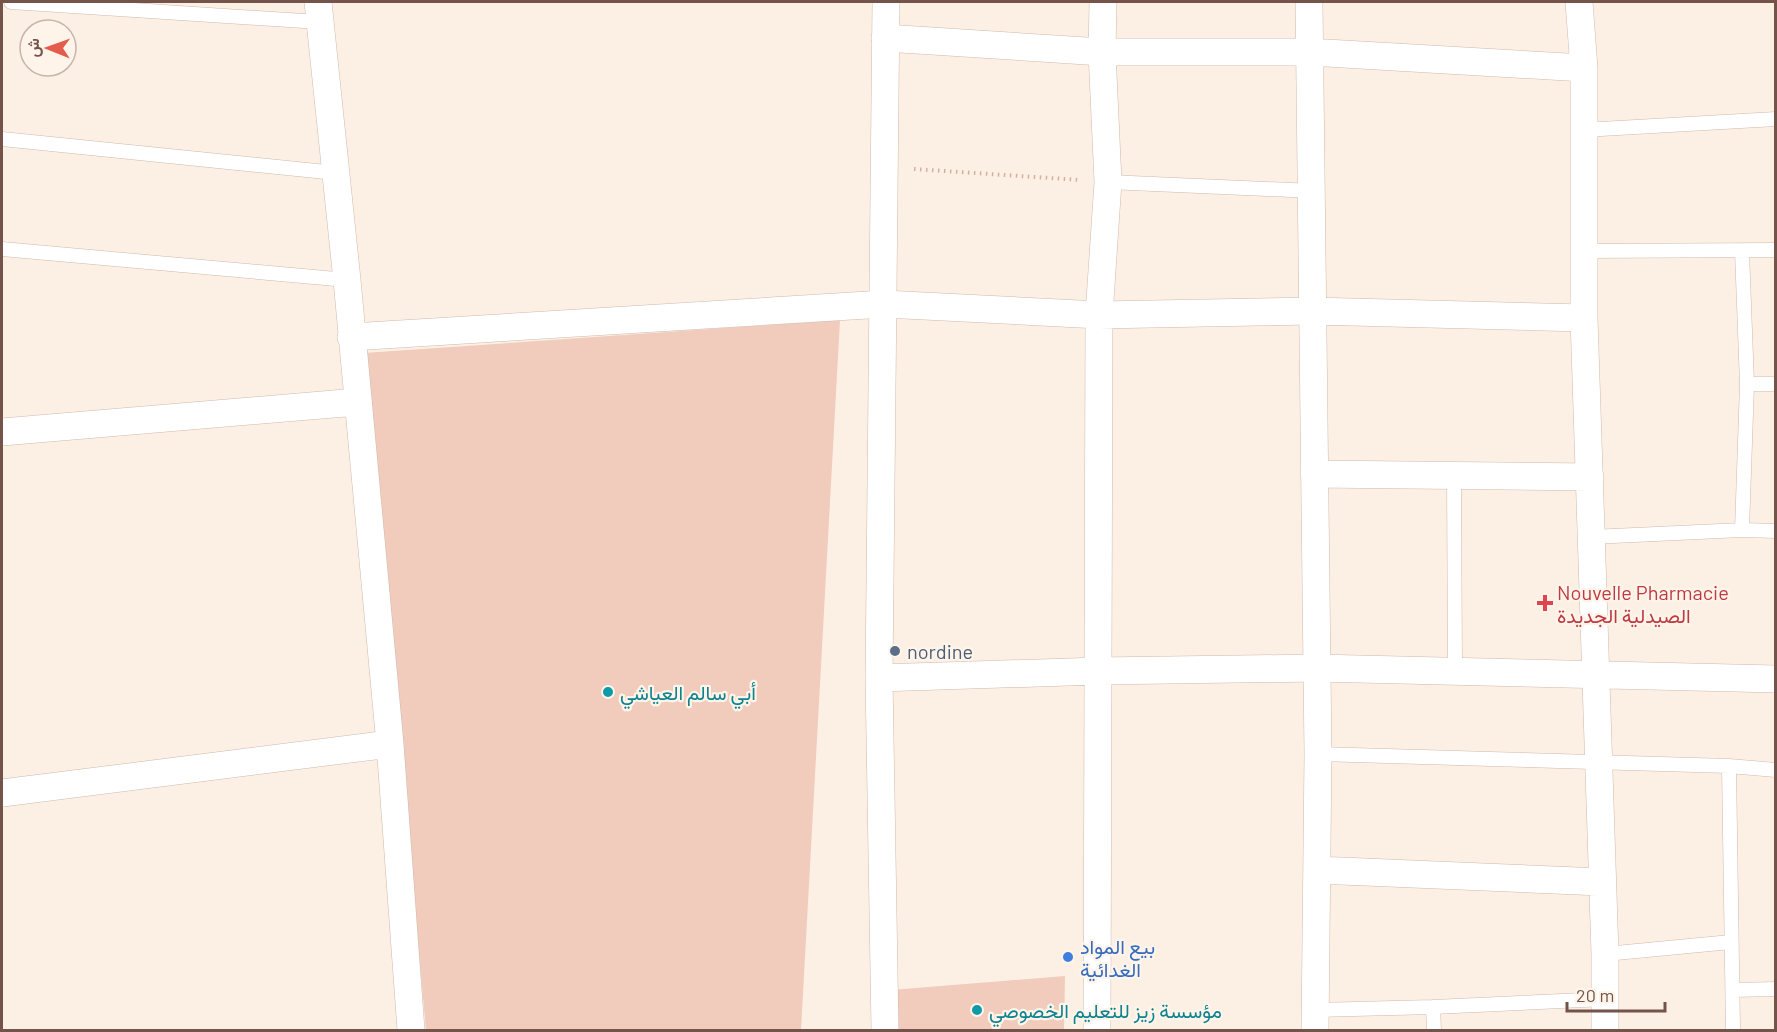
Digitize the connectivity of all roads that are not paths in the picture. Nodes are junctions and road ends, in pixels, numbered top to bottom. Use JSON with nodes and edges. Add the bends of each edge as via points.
{"nodes":[{"id":1,"x":11,"y":2,"type":"edge"},
{"id":2,"x":886,"y":2,"type":"edge"},
{"id":3,"x":1103,"y":2,"type":"edge"},
{"id":4,"x":1309,"y":2,"type":"edge"},
{"id":5,"x":1579,"y":2,"type":"edge"},
{"id":6,"x":319,"y":12,"type":"edge"},
{"id":7,"x":885,"y":38,"type":"junction"},
{"id":8,"x":1102,"y":52,"type":"junction"},
{"id":9,"x":1309,"y":52,"type":"junction"},
{"id":10,"x":1584,"y":68,"type":"junction"},
{"id":11,"x":1776,"y":119,"type":"edge"},
{"id":12,"x":1583,"y":130,"type":"junction"},
{"id":13,"x":2,"y":139,"type":"edge"},
{"id":14,"x":336,"y":173,"type":"junction"},
{"id":15,"x":1108,"y":182,"type":"junction"},
{"id":16,"x":1313,"y":190,"type":"junction"},
{"id":17,"x":2,"y":249,"type":"edge"},
{"id":18,"x":1776,"y":250,"type":"edge"},
{"id":19,"x":1584,"y":251,"type":"junction"},
{"id":20,"x":1742,"y":251,"type":"junction"},
{"id":21,"x":347,"y":280,"type":"junction"},
{"id":22,"x":884,"y":304,"type":"junction"},
{"id":23,"x":1312,"y":311,"type":"junction"},
{"id":24,"x":1099,"y":315,"type":"junction"},
{"id":25,"x":1584,"y":318,"type":"junction"},
{"id":26,"x":351,"y":337,"type":"junction"},
{"id":27,"x":1748,"y":384,"type":"junction"},
{"id":28,"x":1776,"y":384,"type":"edge"},
{"id":29,"x":357,"y":402,"type":"junction"},
{"id":30,"x":2,"y":432,"type":"edge"},
{"id":31,"x":1314,"y":474,"type":"junction"},
{"id":32,"x":1454,"y":476,"type":"junction"},
{"id":33,"x":1590,"y":477,"type":"junction"},
{"id":34,"x":1742,"y":530,"type":"junction"},
{"id":35,"x":1776,"y":531,"type":"edge"},
{"id":36,"x":1591,"y":537,"type":"junction"},
{"id":37,"x":1317,"y":668,"type":"junction"},
{"id":38,"x":1099,"y":671,"type":"junction"},
{"id":39,"x":1455,"y":672,"type":"junction"},
{"id":40,"x":1596,"y":674,"type":"junction"},
{"id":41,"x":879,"y":678,"type":"junction"},
{"id":42,"x":1776,"y":679,"type":"edge"},
{"id":43,"x":390,"y":744,"type":"junction"},
{"id":44,"x":1318,"y":754,"type":"junction"},
{"id":45,"x":1598,"y":763,"type":"junction"},
{"id":46,"x":1730,"y":766,"type":"junction"},
{"id":47,"x":1776,"y":771,"type":"edge"},
{"id":48,"x":2,"y":793,"type":"edge"},
{"id":49,"x":1317,"y":870,"type":"junction"},
{"id":50,"x":1602,"y":882,"type":"junction"},
{"id":51,"x":1731,"y":942,"type":"junction"},
{"id":52,"x":1605,"y":954,"type":"junction"},
{"id":53,"x":1776,"y":989,"type":"edge"},
{"id":54,"x":1733,"y":990,"type":"junction"},
{"id":55,"x":1604,"y":999,"type":"junction"},
{"id":56,"x":1433,"y":1007,"type":"junction"},
{"id":57,"x":1315,"y":1020,"type":"edge"},
{"id":58,"x":411,"y":1030,"type":"edge"},
{"id":59,"x":885,"y":1030,"type":"edge"},
{"id":60,"x":1097,"y":1030,"type":"edge"},
{"id":61,"x":1434,"y":1030,"type":"edge"},
{"id":62,"x":1605,"y":1030,"type":"edge"},
{"id":63,"x":1732,"y":1030,"type":"edge"}],
"edges":[{"from":1,"to":6,"type":"lane"},
{"from":2,"to":7,"type":"street"},
{"from":3,"to":8,"type":"street"},
{"from":4,"to":9,"type":"street"},
{"from":5,"to":10,"type":"street"},
{"from":6,"to":14,"type":"street"},
{"from":7,"to":8,"type":"street"},
{"from":7,"to":22,"type":"street"},
{"from":8,"to":9,"type":"street"},
{"from":8,"to":15,"type":"street"},
{"from":9,"to":10,"type":"street"},
{"from":9,"to":16,"type":"street"},
{"from":10,"to":12,"type":"street"},
{"from":11,"to":12,"type":"lane"},
{"from":12,"to":19,"type":"street"},
{"from":13,"to":14,"type":"lane"},
{"from":14,"to":21,"type":"street"},
{"from":15,"to":16,"type":"lane"},
{"from":15,"to":24,"type":"street"},
{"from":16,"to":23,"type":"street"},
{"from":17,"to":21,"type":"lane"},
{"from":18,"to":20,"type":"lane"},
{"from":19,"to":20,"type":"lane"},
{"from":19,"to":25,"type":"street"},
{"from":20,"to":27,"type":"lane"},
{"from":21,"to":26,"type":"street"},
{"from":22,"to":24,"type":"street"},
{"from":22,"to":26,"type":"street"},
{"from":22,"to":41,"type":"street"},
{"from":23,"to":24,"type":"street"},
{"from":23,"to":25,"type":"street"},
{"from":23,"to":31,"type":"street"},
{"from":24,"to":38,"type":"street"},
{"from":25,"to":33,"type":"street"},
{"from":26,"to":29,"type":"street"},
{"from":27,"to":28,"type":"lane"},
{"from":27,"to":34,"type":"lane"},
{"from":29,"to":30,"type":"street"},
{"from":29,"to":43,"type":"street"},
{"from":31,"to":32,"type":"street"},
{"from":31,"to":37,"type":"street"},
{"from":32,"to":33,"type":"street"},
{"from":32,"to":39,"type":"lane"},
{"from":33,"to":36,"type":"street"},
{"from":34,"to":35,"type":"lane"},
{"from":34,"to":36,"type":"lane"},
{"from":36,"to":40,"type":"street"},
{"from":37,"to":38,"type":"street"},
{"from":37,"to":39,"type":"street"},
{"from":37,"to":44,"type":"street"},
{"from":38,"to":41,"type":"street"},
{"from":38,"to":60,"type":"street"},
{"from":39,"to":40,"type":"street"},
{"from":40,"to":42,"type":"street"},
{"from":40,"to":45,"type":"street"},
{"from":41,"to":59,"type":"street"},
{"from":43,"to":48,"type":"street"},
{"from":43,"to":58,"type":"street"},
{"from":44,"to":45,"type":"lane"},
{"from":44,"to":49,"type":"street"},
{"from":45,"to":46,"type":"lane"},
{"from":45,"to":50,"type":"street"},
{"from":46,"to":47,"type":"lane"},
{"from":46,"to":51,"type":"lane"},
{"from":49,"to":50,"type":"street"},
{"from":49,"to":57,"type":"street"},
{"from":50,"to":52,"type":"street"},
{"from":51,"to":52,"type":"lane"},
{"from":51,"to":54,"type":"lane"},
{"from":52,"to":55,"type":"street"},
{"from":53,"to":54,"type":"lane"},
{"from":54,"to":63,"type":"lane"},
{"from":55,"to":56,"type":"lane"},
{"from":55,"to":62,"type":"street"},
{"from":56,"to":57,"type":"lane"},
{"from":56,"to":61,"type":"lane"}]}
